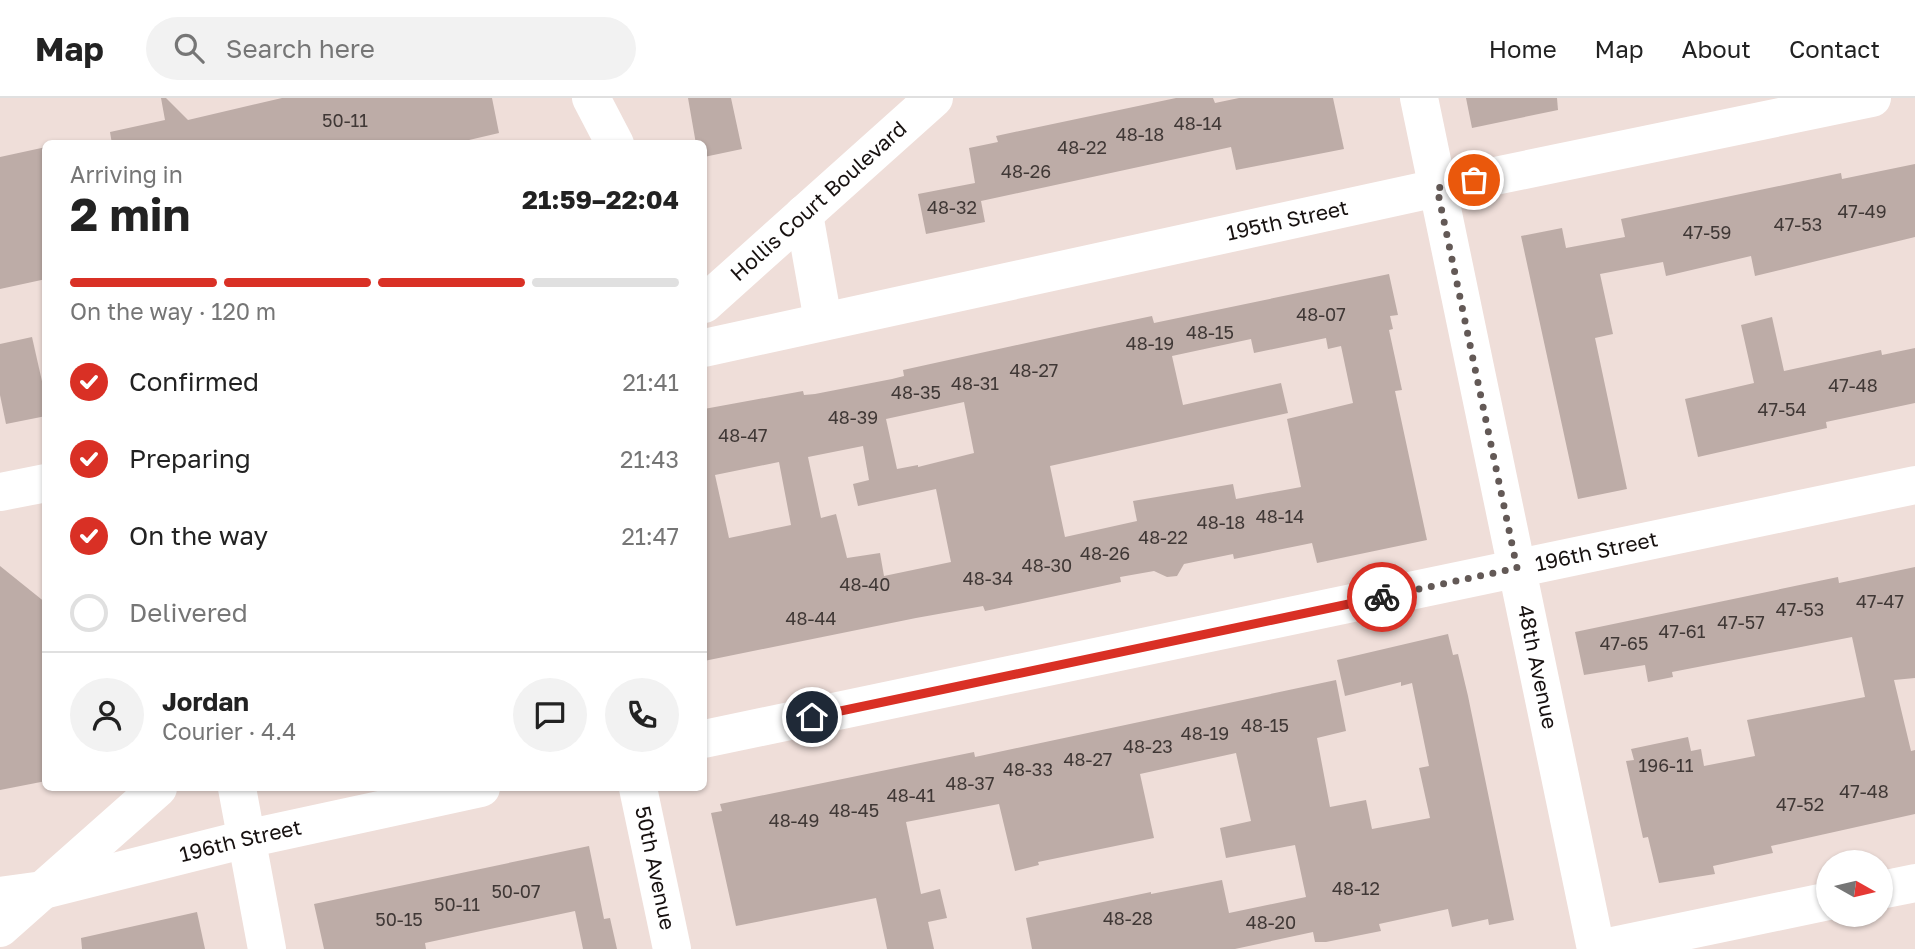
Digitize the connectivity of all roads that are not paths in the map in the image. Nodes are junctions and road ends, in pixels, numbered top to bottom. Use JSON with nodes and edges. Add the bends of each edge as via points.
{"nodes":[{"id":1,"x":591,"y":98,"type":"edge"},
{"id":2,"x":934,"y":98,"type":"edge"},
{"id":3,"x":1419,"y":98,"type":"edge"},
{"id":4,"x":1872,"y":98,"type":"edge"},
{"id":5,"x":613,"y":140,"type":"edge"},
{"id":6,"x":1437,"y":188,"type":"junction"},
{"id":7,"x":804,"y":214,"type":"junction"},
{"id":8,"x":707,"y":300,"type":"edge"},
{"id":9,"x":823,"y":321,"type":"junction"},
{"id":10,"x":707,"y":347,"type":"edge"},
{"id":11,"x":42,"y":484,"type":"edge"},
{"id":12,"x":1915,"y":485,"type":"edge"},
{"id":13,"x":0,"y":492,"type":"edge"},
{"id":14,"x":1517,"y":568,"type":"junction"},
{"id":15,"x":707,"y":738,"type":"edge"},
{"id":16,"x":155,"y":791,"type":"edge"},
{"id":17,"x":238,"y":791,"type":"edge"},
{"id":18,"x":467,"y":791,"type":"edge"},
{"id":19,"x":639,"y":791,"type":"edge"},
{"id":20,"x":246,"y":839,"type":"junction"},
{"id":21,"x":1915,"y":883,"type":"edge"},
{"id":22,"x":1894,"y":887,"type":"edge"},
{"id":23,"x":43,"y":890,"type":"junction"},
{"id":24,"x":0,"y":896,"type":"edge"},
{"id":25,"x":1816,"y":904,"type":"edge"},
{"id":26,"x":0,"y":928,"type":"edge"},
{"id":27,"x":267,"y":949,"type":"edge"},
{"id":28,"x":672,"y":949,"type":"edge"},
{"id":29,"x":1597,"y":949,"type":"edge"}],
"edges":[{"from":1,"to":5,"type":"street"},
{"from":2,"to":7,"type":"street","name":"Hollis Court Boulevard"},
{"from":3,"to":6,"type":"street","name":"48th Avenue"},
{"from":4,"to":6,"type":"street","name":"195th Street"},
{"from":6,"to":9,"type":"street","name":"195th Street"},
{"from":6,"to":14,"type":"street","name":"48th Avenue"},
{"from":7,"to":8,"type":"street","name":"Hollis Court Boulevard"},
{"from":7,"to":9,"type":"street"},
{"from":9,"to":10,"type":"street","name":"195th Street"},
{"from":11,"to":13,"type":"street"},
{"from":12,"to":14,"type":"street","name":"196th Street"},
{"from":14,"to":15,"type":"street","name":"196th Street"},
{"from":14,"to":29,"type":"street","name":"48th Avenue"},
{"from":16,"to":23,"type":"street"},
{"from":17,"to":20,"type":"street"},
{"from":18,"to":20,"type":"street","name":"196th Street"},
{"from":19,"to":28,"type":"street","name":"50th Avenue"},
{"from":20,"to":23,"type":"street","name":"196th Street"},
{"from":20,"to":27,"type":"street"},
{"from":21,"to":22,"type":"street"},
{"from":23,"to":24,"type":"street","name":"196th Street"},
{"from":23,"to":26,"type":"street"},
{"from":25,"to":29,"type":"street"}]}
